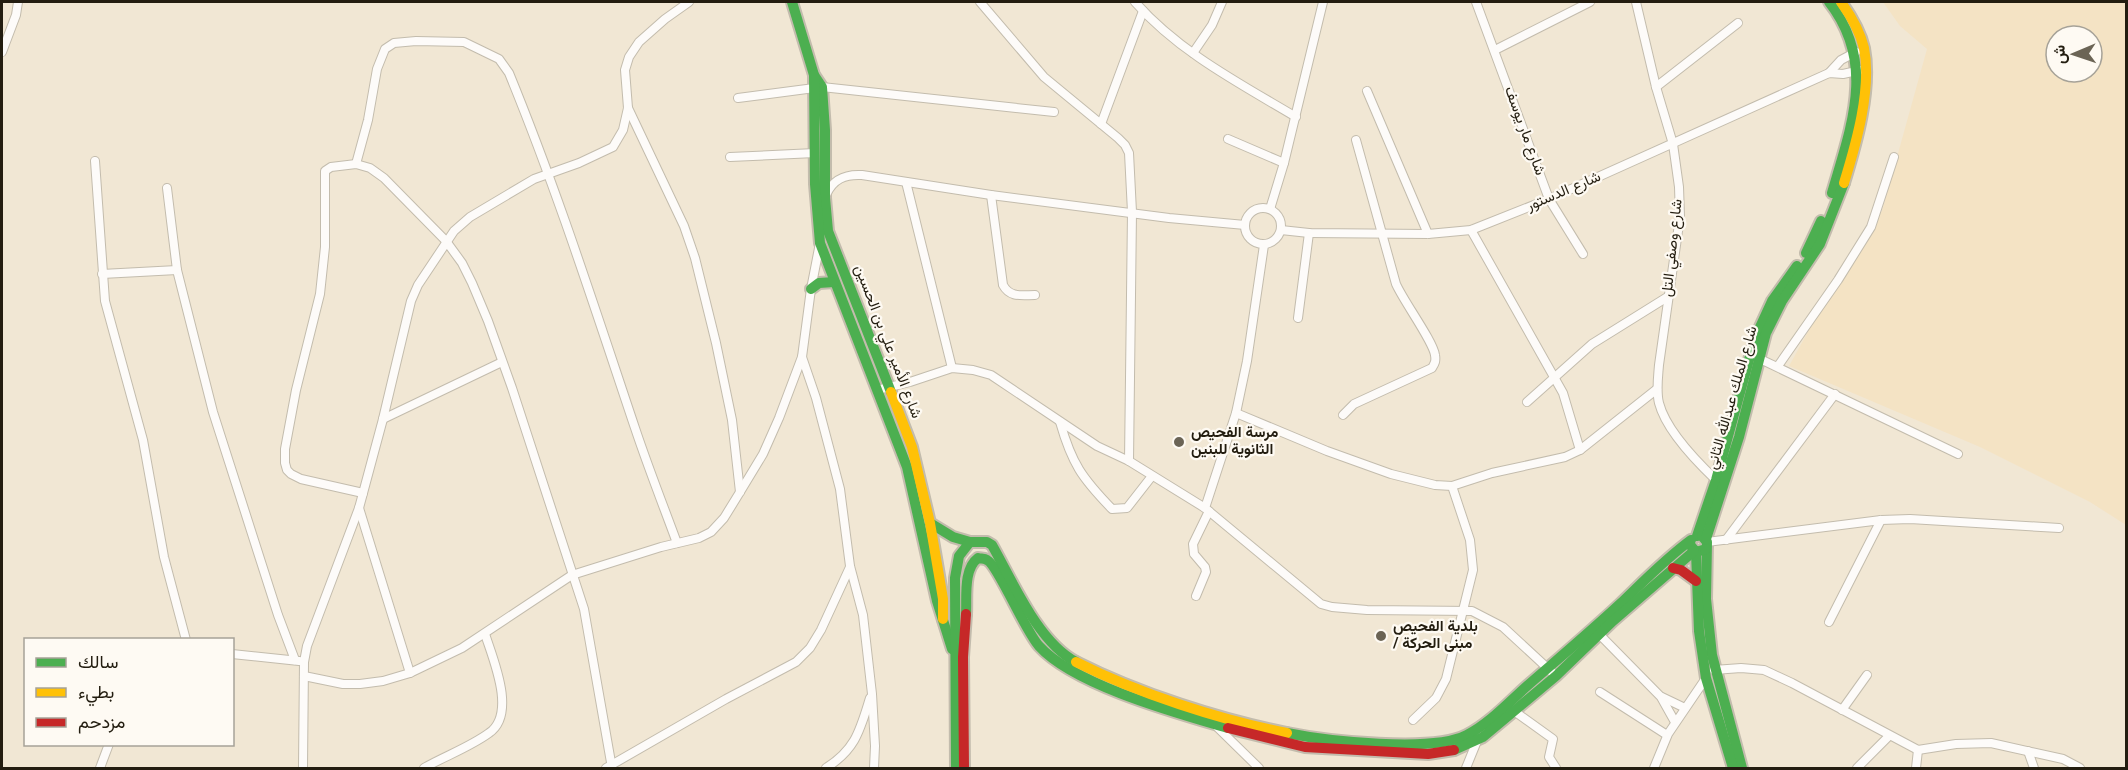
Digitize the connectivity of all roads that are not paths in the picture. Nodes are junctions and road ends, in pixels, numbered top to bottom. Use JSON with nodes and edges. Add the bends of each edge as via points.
{"nodes":[{"id":1,"x":18,"y":2,"type":"edge"},
{"id":2,"x":689,"y":2,"type":"edge"},
{"id":3,"x":980,"y":2,"type":"edge"},
{"id":4,"x":1135,"y":2,"type":"edge"},
{"id":5,"x":1222,"y":2,"type":"edge"},
{"id":6,"x":1323,"y":2,"type":"edge"},
{"id":7,"x":1476,"y":2,"type":"edge"},
{"id":8,"x":1590,"y":2,"type":"edge"},
{"id":9,"x":1635,"y":2,"type":"edge"},
{"id":10,"x":1829,"y":2,"type":"edge"},
{"id":11,"x":1841,"y":2,"type":"edge"},
{"id":12,"x":796,"y":3,"type":"edge"},
{"id":13,"x":1143,"y":11,"type":"junction"},
{"id":14,"x":1738,"y":22,"type":"dead end"},
{"id":15,"x":1495,"y":50,"type":"junction"},
{"id":16,"x":1858,"y":51,"type":"junction"},
{"id":17,"x":2,"y":52,"type":"edge"},
{"id":18,"x":1193,"y":53,"type":"junction"},
{"id":19,"x":1861,"y":70,"type":"junction"},
{"id":20,"x":1829,"y":73,"type":"junction"},
{"id":21,"x":817,"y":87,"type":"junction"},
{"id":22,"x":1656,"y":87,"type":"junction"},
{"id":23,"x":1367,"y":91,"type":"dead end"},
{"id":24,"x":738,"y":98,"type":"dead end"},
{"id":25,"x":628,"y":108,"type":"junction"},
{"id":26,"x":1054,"y":112,"type":"dead end"},
{"id":27,"x":1296,"y":117,"type":"junction"},
{"id":28,"x":1101,"y":124,"type":"junction"},
{"id":29,"x":1228,"y":139,"type":"dead end"},
{"id":30,"x":1356,"y":140,"type":"dead end"},
{"id":31,"x":1673,"y":144,"type":"junction"},
{"id":32,"x":815,"y":153,"type":"junction"},
{"id":33,"x":729,"y":157,"type":"dead end"},
{"id":34,"x":1894,"y":157,"type":"dead end"},
{"id":35,"x":95,"y":161,"type":"dead end"},
{"id":36,"x":1284,"y":163,"type":"junction"},
{"id":37,"x":356,"y":164,"type":"junction"},
{"id":38,"x":549,"y":174,"type":"junction"},
{"id":39,"x":906,"y":182,"type":"junction"},
{"id":40,"x":168,"y":188,"type":"dead end"},
{"id":41,"x":991,"y":195,"type":"junction"},
{"id":42,"x":825,"y":198,"type":"junction"},
{"id":43,"x":1549,"y":199,"type":"junction"},
{"id":44,"x":1270,"y":209,"type":"junction"},
{"id":45,"x":1132,"y":212,"type":"junction"},
{"id":46,"x":1245,"y":225,"type":"junction"},
{"id":47,"x":1281,"y":230,"type":"junction"},
{"id":48,"x":1471,"y":230,"type":"junction"},
{"id":49,"x":828,"y":231,"type":"junction"},
{"id":50,"x":1309,"y":233,"type":"junction"},
{"id":51,"x":1381,"y":234,"type":"junction"},
{"id":52,"x":1428,"y":234,"type":"junction"},
{"id":53,"x":446,"y":241,"type":"junction"},
{"id":54,"x":820,"y":243,"type":"junction"},
{"id":55,"x":1264,"y":245,"type":"junction"},
{"id":56,"x":1583,"y":254,"type":"dead end"},
{"id":57,"x":177,"y":270,"type":"junction"},
{"id":58,"x":102,"y":274,"type":"junction"},
{"id":59,"x":834,"y":282,"type":"junction"},
{"id":60,"x":811,"y":289,"type":"junction"},
{"id":61,"x":1035,"y":295,"type":"dead end"},
{"id":62,"x":1669,"y":296,"type":"junction"},
{"id":63,"x":1298,"y":318,"type":"dead end"},
{"id":64,"x":802,"y":357,"type":"junction"},
{"id":65,"x":1758,"y":358,"type":"junction"},
{"id":66,"x":502,"y":362,"type":"junction"},
{"id":67,"x":1778,"y":366,"type":"junction"},
{"id":68,"x":952,"y":368,"type":"junction"},
{"id":69,"x":1555,"y":377,"type":"junction"},
{"id":70,"x":889,"y":386,"type":"junction"},
{"id":71,"x":1657,"y":389,"type":"junction"},
{"id":72,"x":877,"y":390,"type":"junction"},
{"id":73,"x":1835,"y":394,"type":"junction"},
{"id":74,"x":1527,"y":402,"type":"dead end"},
{"id":75,"x":1236,"y":414,"type":"junction"},
{"id":76,"x":1343,"y":415,"type":"dead end"},
{"id":77,"x":383,"y":420,"type":"junction"},
{"id":78,"x":1060,"y":422,"type":"junction"},
{"id":79,"x":1580,"y":450,"type":"junction"},
{"id":80,"x":1958,"y":454,"type":"dead end"},
{"id":81,"x":1129,"y":461,"type":"junction"},
{"id":82,"x":1152,"y":476,"type":"junction"},
{"id":83,"x":1716,"y":480,"type":"junction"},
{"id":84,"x":1452,"y":486,"type":"junction"},
{"id":85,"x":740,"y":492,"type":"junction"},
{"id":86,"x":363,"y":493,"type":"junction"},
{"id":87,"x":359,"y":508,"type":"junction"},
{"id":88,"x":1207,"y":510,"type":"junction"},
{"id":89,"x":1881,"y":520,"type":"junction"},
{"id":90,"x":930,"y":523,"type":"junction"},
{"id":91,"x":2059,"y":528,"type":"dead end"},
{"id":92,"x":1726,"y":540,"type":"junction"},
{"id":93,"x":970,"y":542,"type":"junction"},
{"id":94,"x":677,"y":543,"type":"junction"},
{"id":95,"x":1700,"y":544,"type":"junction"},
{"id":96,"x":850,"y":566,"type":"junction"},
{"id":97,"x":1673,"y":568,"type":"junction"},
{"id":98,"x":572,"y":575,"type":"junction"},
{"id":99,"x":1696,"y":581,"type":"junction"},
{"id":100,"x":1196,"y":596,"type":"dead end"},
{"id":101,"x":1463,"y":611,"type":"junction"},
{"id":102,"x":943,"y":619,"type":"junction"},
{"id":103,"x":1829,"y":622,"type":"dead end"},
{"id":104,"x":485,"y":634,"type":"junction"},
{"id":105,"x":1599,"y":634,"type":"junction"},
{"id":106,"x":186,"y":638,"type":"edge"},
{"id":107,"x":234,"y":654,"type":"edge"},
{"id":108,"x":959,"y":656,"type":"junction"},
{"id":109,"x":299,"y":661,"type":"junction"},
{"id":110,"x":1546,"y":669,"type":"junction"},
{"id":111,"x":1714,"y":670,"type":"junction"},
{"id":112,"x":410,"y":673,"type":"junction"},
{"id":113,"x":1867,"y":675,"type":"dead end"},
{"id":114,"x":303,"y":676,"type":"junction"},
{"id":115,"x":1556,"y":676,"type":"junction"},
{"id":116,"x":1706,"y":678,"type":"junction"},
{"id":117,"x":1600,"y":692,"type":"dead end"},
{"id":118,"x":872,"y":694,"type":"junction"},
{"id":119,"x":1661,"y":697,"type":"junction"},
{"id":120,"x":1685,"y":708,"type":"junction"},
{"id":121,"x":1842,"y":710,"type":"junction"},
{"id":122,"x":1189,"y":711,"type":"junction"},
{"id":123,"x":1514,"y":711,"type":"junction"},
{"id":124,"x":1413,"y":720,"type":"dead end"},
{"id":125,"x":1675,"y":722,"type":"junction"},
{"id":126,"x":1214,"y":724,"type":"junction"},
{"id":127,"x":1667,"y":735,"type":"junction"},
{"id":128,"x":1889,"y":736,"type":"junction"},
{"id":129,"x":1477,"y":741,"type":"junction"},
{"id":130,"x":108,"y":746,"type":"edge"},
{"id":131,"x":1918,"y":750,"type":"junction"},
{"id":132,"x":2028,"y":751,"type":"junction"},
{"id":133,"x":610,"y":767,"type":"edge"},
{"id":134,"x":100,"y":768,"type":"edge"},
{"id":135,"x":303,"y":768,"type":"edge"},
{"id":136,"x":424,"y":768,"type":"edge"},
{"id":137,"x":826,"y":768,"type":"edge"},
{"id":138,"x":874,"y":768,"type":"edge"},
{"id":139,"x":956,"y":768,"type":"edge"},
{"id":140,"x":964,"y":768,"type":"edge"},
{"id":141,"x":1258,"y":768,"type":"edge"},
{"id":142,"x":1466,"y":768,"type":"edge"},
{"id":143,"x":1556,"y":768,"type":"edge"},
{"id":144,"x":1654,"y":768,"type":"edge"},
{"id":145,"x":1733,"y":768,"type":"edge"},
{"id":146,"x":1742,"y":768,"type":"edge"},
{"id":147,"x":1857,"y":768,"type":"edge"},
{"id":148,"x":1916,"y":768,"type":"edge"},
{"id":149,"x":2034,"y":768,"type":"edge"},
{"id":150,"x":2080,"y":768,"type":"edge"}],
"edges":[{"from":1,"to":17,"type":"street"},
{"from":2,"to":25,"type":"street","via":[[639,42],[629,57]]},
{"from":3,"to":28,"type":"street","via":[[1044,77]]},
{"from":4,"to":13,"type":"street"},
{"from":5,"to":18,"type":"street"},
{"from":6,"to":27,"type":"street"},
{"from":7,"to":15,"type":"street","name":"شارع مار يوسف"},
{"from":8,"to":15,"type":"street"},
{"from":9,"to":22,"type":"street","name":"شارع وصفي التل"},
{"from":10,"to":16,"type":"street","name":"شارع الملك عبدالله الثاني"},
{"from":11,"to":16,"type":"street","name":"شارع الملك عبدالله الثاني","via":[[1857,29]]},
{"from":12,"to":21,"type":"street","name":"شارع الأمير علي بن الحسين"},
{"from":13,"to":18,"type":"street"},
{"from":13,"to":28,"type":"street"},
{"from":14,"to":22,"type":"street"},
{"from":15,"to":43,"type":"street","name":"شارع مار يوسف"},
{"from":16,"to":19,"type":"street","name":"شارع الملك عبدالله الثاني"},
{"from":16,"to":20,"type":"street","name":"شارع الدستور","via":[[1841,60]]},
{"from":18,"to":27,"type":"street"},
{"from":19,"to":20,"type":"street","name":"شارع الدستور"},
{"from":19,"to":65,"type":"street","name":"شارع الملك عبدالله الثاني","via":[[1865,95],[1836,202],[1820,244],[1772,320]]},
{"from":19,"to":83,"type":"street","name":"شارع الملك عبدالله الثاني","via":[[1830,200],[1812,242],[1772,301],[1755,338]]},
{"from":20,"to":31,"type":"street","name":"شارع الدستور"},
{"from":21,"to":24,"type":"street"},
{"from":21,"to":26,"type":"street"},
{"from":21,"to":32,"type":"street","name":"شارع الأمير علي بن الحسين"},
{"from":21,"to":42,"type":"street","name":"شارع الأمير علي بن الحسين","via":[[825,130]]},
{"from":22,"to":31,"type":"street","name":"شارع وصفي التل"},
{"from":23,"to":52,"type":"street"},
{"from":25,"to":38,"type":"street","via":[[623,130],[613,147]]},
{"from":25,"to":85,"type":"street","via":[[684,226],[695,258],[732,420]]},
{"from":27,"to":36,"type":"street"},
{"from":28,"to":45,"type":"street","via":[[1127,148]]},
{"from":29,"to":36,"type":"street"},
{"from":30,"to":51,"type":"street"},
{"from":31,"to":43,"type":"street","name":"شارع الدستور"},
{"from":31,"to":62,"type":"street","name":"شارع وصفي التل","via":[[1680,218]]},
{"from":32,"to":33,"type":"street"},
{"from":32,"to":54,"type":"street","name":"شارع الأمير علي بن الحسين"},
{"from":34,"to":67,"type":"street","via":[[1871,227]]},
{"from":35,"to":58,"type":"street"},
{"from":36,"to":44,"type":"street"},
{"from":37,"to":38,"type":"street","via":[[385,49],[394,43],[416,41],[464,42],[499,59],[509,73]]},
{"from":37,"to":53,"type":"street","via":[[384,178]]},
{"from":37,"to":86,"type":"street","via":[[325,171],[326,247],[320,294],[296,390],[285,463],[291,474],[301,479]]},
{"from":38,"to":53,"type":"street","via":[[470,217]]},
{"from":38,"to":94,"type":"street"},
{"from":39,"to":41,"type":"street"},
{"from":39,"to":42,"type":"street","via":[[854,175],[837,179]]},
{"from":39,"to":68,"type":"street"},
{"from":40,"to":57,"type":"street"},
{"from":41,"to":45,"type":"street"},
{"from":41,"to":61,"type":"street","via":[[1003,285],[1012,294]]},
{"from":42,"to":49,"type":"street","name":"شارع الأمير علي بن الحسين"},
{"from":43,"to":48,"type":"street","name":"شارع الدستور"},
{"from":43,"to":56,"type":"street","name":"شارع مار يوسف"},
{"from":44,"to":46,"type":"street","via":[[1253,210]]},
{"from":44,"to":47,"type":"street","via":[[1279,218]]},
{"from":45,"to":46,"type":"street"},
{"from":45,"to":81,"type":"street"},
{"from":46,"to":55,"type":"street","via":[[1250,239]]},
{"from":47,"to":50,"type":"street","name":"شارع الدستور"},
{"from":47,"to":55,"type":"street","via":[[1272,242]]},
{"from":48,"to":52,"type":"street","name":"شارع الدستور"},
{"from":48,"to":69,"type":"street"},
{"from":49,"to":54,"type":"street"},
{"from":49,"to":70,"type":"street","name":"شارع الأمير علي بن الحسين"},
{"from":50,"to":51,"type":"street","name":"شارع الدستور"},
{"from":50,"to":63,"type":"street"},
{"from":51,"to":52,"type":"street","name":"شارع الدستور"},
{"from":51,"to":76,"type":"street","via":[[1396,284],[1434,350],[1436,362],[1431,368],[1354,404]]},
{"from":53,"to":66,"type":"street","via":[[472,283]]},
{"from":53,"to":77,"type":"street","via":[[411,300]]},
{"from":54,"to":59,"type":"street","name":"شارع الأمير علي بن الحسين"},
{"from":54,"to":60,"type":"street"},
{"from":55,"to":75,"type":"street"},
{"from":57,"to":58,"type":"street"},
{"from":57,"to":109,"type":"street","via":[[216,422],[278,615]]},
{"from":58,"to":106,"type":"street","via":[[105,302],[143,440],[164,557]]},
{"from":59,"to":60,"type":"street","via":[[819,283]]},
{"from":59,"to":72,"type":"street","name":"شارع الأمير علي بن الحسين"},
{"from":60,"to":64,"type":"street"},
{"from":62,"to":69,"type":"street","via":[[1593,344]]},
{"from":62,"to":71,"type":"street","name":"شارع وصفي التل"},
{"from":64,"to":85,"type":"street","via":[[763,454]]},
{"from":64,"to":96,"type":"street","via":[[840,489]]},
{"from":65,"to":67,"type":"street"},
{"from":65,"to":95,"type":"street","name":"شارع الملك عبدالله الثاني","via":[[1743,420]]},
{"from":66,"to":77,"type":"street"},
{"from":66,"to":98,"type":"street"},
{"from":67,"to":73,"type":"street"},
{"from":68,"to":70,"type":"street"},
{"from":68,"to":78,"type":"street","via":[[991,375]]},
{"from":69,"to":74,"type":"street"},
{"from":69,"to":79,"type":"street"},
{"from":70,"to":72,"type":"street"},
{"from":70,"to":90,"type":"street","name":"شارع الأمير علي بن الحسين","via":[[912,447]]},
{"from":71,"to":79,"type":"street"},
{"from":71,"to":83,"type":"street","name":"شارع وصفي التل","via":[[1669,425]]},
{"from":72,"to":102,"type":"street","name":"شارع الأمير علي بن الحسين","via":[[907,467]]},
{"from":73,"to":80,"type":"street"},
{"from":73,"to":92,"type":"street"},
{"from":75,"to":84,"type":"street","via":[[1391,474]]},
{"from":75,"to":88,"type":"street"},
{"from":77,"to":86,"type":"street"},
{"from":78,"to":81,"type":"street"},
{"from":78,"to":82,"type":"street","via":[[1068,450],[1086,483],[1112,509],[1127,508]]},
{"from":79,"to":84,"type":"street","via":[[1552,461],[1525,464]]},
{"from":81,"to":82,"type":"street"},
{"from":82,"to":88,"type":"street"},
{"from":83,"to":95,"type":"street","name":"شارع الملك عبدالله الثاني"},
{"from":84,"to":101,"type":"street","via":[[1473,555]]},
{"from":85,"to":94,"type":"street","via":[[711,532]]},
{"from":86,"to":87,"type":"street"},
{"from":87,"to":109,"type":"street"},
{"from":87,"to":112,"type":"street"},
{"from":88,"to":100,"type":"street","via":[[1192,544],[1206,572]]},
{"from":88,"to":101,"type":"street","via":[[1321,604],[1367,610]]},
{"from":89,"to":91,"type":"street"},
{"from":89,"to":92,"type":"street"},
{"from":89,"to":103,"type":"street"},
{"from":90,"to":93,"type":"street"},
{"from":90,"to":102,"type":"street","name":"شارع الأمير علي بن الحسين","via":[[944,599]]},
{"from":92,"to":95,"type":"street"},
{"from":93,"to":108,"type":"street","via":[[959,556],[956,570]]},
{"from":93,"to":122,"type":"street","via":[[987,542],[997,550],[1037,626],[1065,656]]},
{"from":94,"to":98,"type":"street"},
{"from":95,"to":97,"type":"street"},
{"from":95,"to":99,"type":"street","name":"شارع الملك عبدالله الثاني"},
{"from":95,"to":110,"type":"street","via":[[1674,552]]},
{"from":95,"to":111,"type":"street","name":"شارع الملك عبدالله الثاني"},
{"from":96,"to":118,"type":"street","via":[[862,615]]},
{"from":96,"to":133,"type":"street","via":[[821,630],[796,662]]},
{"from":97,"to":99,"type":"street"},
{"from":97,"to":105,"type":"street"},
{"from":98,"to":104,"type":"street"},
{"from":98,"to":133,"type":"street","via":[[591,637]]},
{"from":99,"to":116,"type":"street","name":"شارع الملك عبدالله الثاني"},
{"from":101,"to":110,"type":"street","via":[[1479,613],[1496,622]]},
{"from":101,"to":124,"type":"street","via":[[1442,688]]},
{"from":102,"to":108,"type":"street","name":"شارع الأمير علي بن الحسين"},
{"from":104,"to":112,"type":"street"},
{"from":104,"to":136,"type":"street","via":[[502,694],[500,720],[490,733]]},
{"from":105,"to":115,"type":"street"},
{"from":105,"to":119,"type":"street"},
{"from":107,"to":109,"type":"street"},
{"from":108,"to":122,"type":"street","via":[[968,574],[971,563],[983,558],[995,568],[1039,646],[1053,658],[1113,690]]},
{"from":108,"to":139,"type":"street","name":"شارع الأمير علي بن الحسين"},
{"from":108,"to":140,"type":"street","name":"شارع الأمير علي بن الحسين"},
{"from":109,"to":114,"type":"street"},
{"from":110,"to":115,"type":"street"},
{"from":110,"to":122,"type":"street","via":[[1467,735],[1442,743],[1314,739]]},
{"from":111,"to":121,"type":"street","via":[[1764,670]]},
{"from":111,"to":146,"type":"street","name":"شارع الملك عبدالله الثاني"},
{"from":112,"to":114,"type":"street","via":[[360,684]]},
{"from":113,"to":121,"type":"street"},
{"from":114,"to":135,"type":"street"},
{"from":115,"to":123,"type":"street"},
{"from":116,"to":120,"type":"street"},
{"from":116,"to":145,"type":"street","name":"شارع الملك عبدالله الثاني"},
{"from":117,"to":127,"type":"street"},
{"from":118,"to":137,"type":"street","via":[[851,747]]},
{"from":118,"to":138,"type":"street"},
{"from":119,"to":120,"type":"street"},
{"from":119,"to":125,"type":"street"},
{"from":120,"to":125,"type":"street"},
{"from":121,"to":128,"type":"street"},
{"from":122,"to":126,"type":"street"},
{"from":123,"to":129,"type":"street"},
{"from":123,"to":143,"type":"street","via":[[1553,739],[1549,757]]},
{"from":125,"to":127,"type":"street"},
{"from":126,"to":129,"type":"street","via":[[1305,747],[1395,753],[1443,753]]},
{"from":126,"to":141,"type":"street"},
{"from":127,"to":144,"type":"street"},
{"from":128,"to":131,"type":"street"},
{"from":128,"to":147,"type":"street"},
{"from":129,"to":142,"type":"street"},
{"from":130,"to":134,"type":"street"},
{"from":131,"to":132,"type":"street","via":[[1990,743]]},
{"from":131,"to":148,"type":"street"},
{"from":132,"to":149,"type":"street"},
{"from":132,"to":150,"type":"street","via":[[2063,759]]}]}
